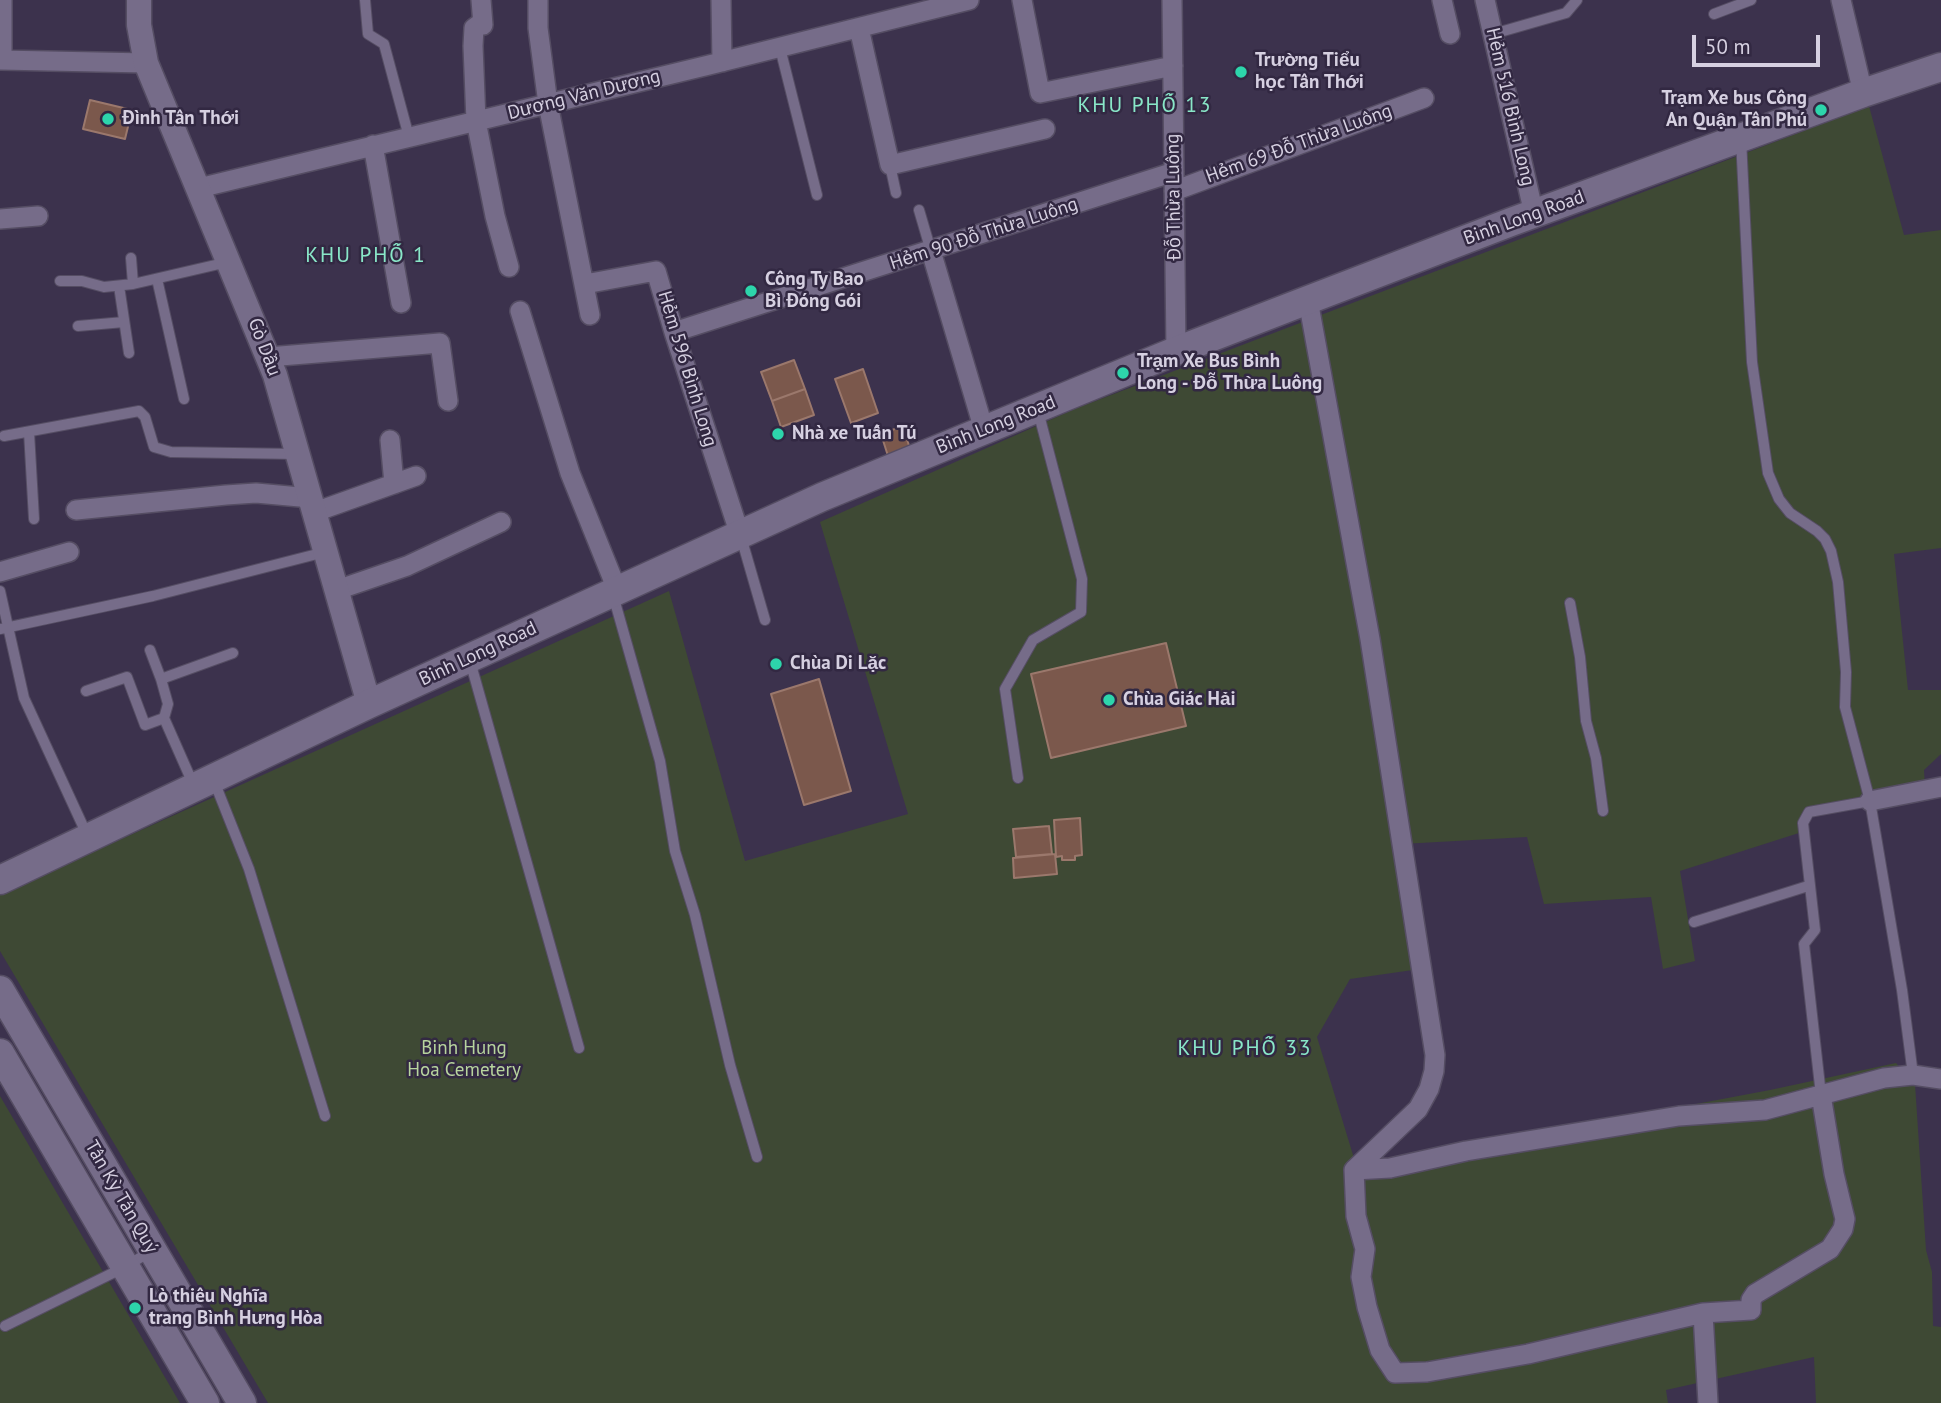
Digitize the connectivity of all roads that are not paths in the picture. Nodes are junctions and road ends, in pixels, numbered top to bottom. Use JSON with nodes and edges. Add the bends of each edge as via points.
{"nodes":[{"id":1,"x":2,"y":0,"type":"edge"},
{"id":2,"x":139,"y":0,"type":"edge"},
{"id":3,"x":365,"y":0,"type":"edge"},
{"id":4,"x":481,"y":0,"type":"edge"},
{"id":5,"x":538,"y":0,"type":"edge"},
{"id":6,"x":721,"y":0,"type":"edge"},
{"id":7,"x":1022,"y":0,"type":"edge"},
{"id":8,"x":1172,"y":0,"type":"edge"},
{"id":9,"x":1442,"y":0,"type":"edge"},
{"id":10,"x":1485,"y":0,"type":"edge"},
{"id":11,"x":1577,"y":0,"type":"edge"},
{"id":12,"x":1751,"y":0,"type":"edge"},
{"id":13,"x":1840,"y":0,"type":"edge"},
{"id":14,"x":957,"y":1,"type":"edge"},
{"id":15,"x":1714,"y":14,"type":"dead end"},
{"id":16,"x":859,"y":28,"type":"junction"},
{"id":17,"x":1450,"y":34,"type":"dead end"},
{"id":18,"x":1493,"y":34,"type":"junction"},
{"id":19,"x":780,"y":48,"type":"junction"},
{"id":20,"x":1,"y":60,"type":"edge"},
{"id":21,"x":722,"y":62,"type":"junction"},
{"id":22,"x":146,"y":63,"type":"junction"},
{"id":23,"x":1173,"y":66,"type":"junction"},
{"id":24,"x":1941,"y":67,"type":"edge"},
{"id":25,"x":1863,"y":93,"type":"junction"},
{"id":26,"x":1424,"y":98,"type":"dead end"},
{"id":27,"x":548,"y":104,"type":"junction"},
{"id":28,"x":476,"y":121,"type":"junction"},
{"id":29,"x":1045,"y":129,"type":"dead end"},
{"id":30,"x":409,"y":137,"type":"junction"},
{"id":31,"x":1741,"y":139,"type":"junction"},
{"id":32,"x":373,"y":145,"type":"junction"},
{"id":33,"x":890,"y":165,"type":"junction"},
{"id":34,"x":1174,"y":181,"type":"junction"},
{"id":35,"x":199,"y":188,"type":"junction"},
{"id":36,"x":896,"y":193,"type":"dead end"},
{"id":37,"x":817,"y":195,"type":"dead end"},
{"id":38,"x":919,"y":210,"type":"dead end"},
{"id":39,"x":1534,"y":214,"type":"junction"},
{"id":40,"x":38,"y":216,"type":"dead end"},
{"id":41,"x":0,"y":219,"type":"edge"},
{"id":42,"x":932,"y":251,"type":"junction"},
{"id":43,"x":131,"y":258,"type":"dead end"},
{"id":44,"x":230,"y":261,"type":"junction"},
{"id":45,"x":509,"y":267,"type":"dead end"},
{"id":46,"x":157,"y":279,"type":"junction"},
{"id":47,"x":60,"y":281,"type":"dead end"},
{"id":48,"x":133,"y":284,"type":"junction"},
{"id":49,"x":585,"y":284,"type":"junction"},
{"id":50,"x":119,"y":286,"type":"junction"},
{"id":51,"x":1308,"y":300,"type":"junction"},
{"id":52,"x":401,"y":303,"type":"dead end"},
{"id":53,"x":520,"y":311,"type":"dead end"},
{"id":54,"x":590,"y":315,"type":"dead end"},
{"id":55,"x":124,"y":322,"type":"junction"},
{"id":56,"x":78,"y":326,"type":"dead end"},
{"id":57,"x":674,"y":332,"type":"junction"},
{"id":58,"x":1176,"y":351,"type":"junction"},
{"id":59,"x":129,"y":354,"type":"dead end"},
{"id":60,"x":268,"y":357,"type":"junction"},
{"id":61,"x":184,"y":399,"type":"dead end"},
{"id":62,"x":448,"y":401,"type":"dead end"},
{"id":63,"x":1037,"y":408,"type":"junction"},
{"id":64,"x":984,"y":430,"type":"junction"},
{"id":65,"x":29,"y":432,"type":"junction"},
{"id":66,"x":4,"y":436,"type":"dead end"},
{"id":67,"x":390,"y":440,"type":"dead end"},
{"id":68,"x":298,"y":454,"type":"junction"},
{"id":69,"x":416,"y":475,"type":"dead end"},
{"id":70,"x":394,"y":484,"type":"junction"},
{"id":71,"x":313,"y":505,"type":"junction"},
{"id":72,"x":76,"y":510,"type":"dead end"},
{"id":73,"x":34,"y":519,"type":"dead end"},
{"id":74,"x":501,"y":522,"type":"dead end"},
{"id":75,"x":740,"y":535,"type":"junction"},
{"id":76,"x":69,"y":552,"type":"dead end"},
{"id":77,"x":326,"y":552,"type":"junction"},
{"id":78,"x":0,"y":572,"type":"edge"},
{"id":79,"x":337,"y":590,"type":"junction"},
{"id":80,"x":0,"y":591,"type":"edge"},
{"id":81,"x":615,"y":592,"type":"junction"},
{"id":82,"x":1570,"y":603,"type":"dead end"},
{"id":83,"x":765,"y":620,"type":"dead end"},
{"id":84,"x":4,"y":628,"type":"edge"},
{"id":85,"x":150,"y":650,"type":"dead end"},
{"id":86,"x":233,"y":653,"type":"dead end"},
{"id":87,"x":470,"y":658,"type":"junction"},
{"id":88,"x":161,"y":679,"type":"junction"},
{"id":89,"x":86,"y":691,"type":"dead end"},
{"id":90,"x":369,"y":704,"type":"junction"},
{"id":91,"x":164,"y":718,"type":"junction"},
{"id":92,"x":1018,"y":778,"type":"dead end"},
{"id":93,"x":204,"y":783,"type":"junction"},
{"id":94,"x":1940,"y":790,"type":"edge"},
{"id":95,"x":1870,"y":801,"type":"junction"},
{"id":96,"x":1603,"y":811,"type":"dead end"},
{"id":97,"x":88,"y":837,"type":"junction"},
{"id":98,"x":0,"y":880,"type":"edge"},
{"id":99,"x":1808,"y":886,"type":"junction"},
{"id":100,"x":1694,"y":922,"type":"dead end"},
{"id":101,"x":0,"y":990,"type":"edge"},
{"id":102,"x":579,"y":1048,"type":"dead end"},
{"id":103,"x":0,"y":1053,"type":"edge"},
{"id":104,"x":1913,"y":1076,"type":"junction"},
{"id":105,"x":1941,"y":1079,"type":"edge"},
{"id":106,"x":1821,"y":1095,"type":"junction"},
{"id":107,"x":325,"y":1116,"type":"dead end"},
{"id":108,"x":757,"y":1157,"type":"dead end"},
{"id":109,"x":1354,"y":1170,"type":"junction"},
{"id":110,"x":152,"y":1250,"type":"junction"},
{"id":111,"x":125,"y":1267,"type":"junction"},
{"id":112,"x":1703,"y":1313,"type":"junction"},
{"id":113,"x":5,"y":1326,"type":"dead end"},
{"id":114,"x":205,"y":1403,"type":"edge"},
{"id":115,"x":242,"y":1403,"type":"edge"},
{"id":116,"x":1708,"y":1403,"type":"edge"}],
"edges":[{"from":1,"to":20,"type":"street"},
{"from":2,"to":22,"type":"street","name":"Gò Dầu"},
{"from":3,"to":30,"type":"lane","via":[[368,34],[384,44]]},
{"from":4,"to":28,"type":"street","via":[[483,25],[474,28],[473,46]]},
{"from":5,"to":27,"type":"street"},
{"from":6,"to":21,"type":"street"},
{"from":7,"to":23,"type":"street","via":[[1040,93]]},
{"from":8,"to":23,"type":"street","name":"Đỗ Thừa Luông"},
{"from":9,"to":17,"type":"street"},
{"from":10,"to":18,"type":"street","name":"Hẻm 516 Bình Long"},
{"from":11,"to":18,"type":"lane","via":[[1566,13]]},
{"from":12,"to":15,"type":"lane"},
{"from":13,"to":25,"type":"street"},
{"from":14,"to":16,"type":"street","name":"Dương Văn Dương"},
{"from":16,"to":19,"type":"street","name":"Dương Văn Dương"},
{"from":16,"to":33,"type":"street"},
{"from":18,"to":39,"type":"street","name":"Hẻm 516 Bình Long"},
{"from":19,"to":21,"type":"street","name":"Dương Văn Dương"},
{"from":19,"to":37,"type":"lane"},
{"from":20,"to":22,"type":"street"},
{"from":21,"to":27,"type":"street","name":"Dương Văn Dương"},
{"from":22,"to":35,"type":"street","name":"Gò Dầu"},
{"from":23,"to":34,"type":"street","name":"Đỗ Thừa Luông"},
{"from":24,"to":25,"type":"main road","name":"Binh Long Road"},
{"from":25,"to":31,"type":"main road","name":"Binh Long Road"},
{"from":26,"to":34,"type":"street","name":"Hẻm 69 Đỗ Thừa Luông"},
{"from":27,"to":28,"type":"street","name":"Dương Văn Dương"},
{"from":27,"to":49,"type":"street"},
{"from":28,"to":30,"type":"street","name":"Dương Văn Dương"},
{"from":28,"to":45,"type":"street"},
{"from":29,"to":33,"type":"street"},
{"from":30,"to":32,"type":"street","name":"Dương Văn Dương"},
{"from":31,"to":39,"type":"main road","name":"Binh Long Road"},
{"from":31,"to":95,"type":"lane","via":[[1752,362],[1768,473],[1790,513],[1825,539],[1832,551],[1846,673],[1845,708]]},
{"from":32,"to":35,"type":"street","name":"Dương Văn Dương"},
{"from":32,"to":52,"type":"street"},
{"from":33,"to":36,"type":"lane"},
{"from":34,"to":42,"type":"street","name":"Hẻm 90 Đỗ Thừa Luông"},
{"from":34,"to":58,"type":"street","name":"Đỗ Thừa Luông"},
{"from":35,"to":44,"type":"street","name":"Gò Dầu"},
{"from":38,"to":42,"type":"lane"},
{"from":39,"to":51,"type":"main road","name":"Binh Long Road"},
{"from":40,"to":41,"type":"street"},
{"from":42,"to":57,"type":"street","name":"Hẻm 90 Đỗ Thừa Luông"},
{"from":42,"to":64,"type":"street"},
{"from":43,"to":48,"type":"lane"},
{"from":44,"to":46,"type":"lane"},
{"from":44,"to":60,"type":"street","name":"Gò Dầu"},
{"from":46,"to":48,"type":"lane"},
{"from":46,"to":61,"type":"lane"},
{"from":47,"to":50,"type":"lane"},
{"from":48,"to":50,"type":"lane"},
{"from":49,"to":54,"type":"street"},
{"from":49,"to":57,"type":"street","name":"Hẻm 596 Bình Long","via":[[656,271]]},
{"from":50,"to":55,"type":"lane"},
{"from":51,"to":58,"type":"main road","name":"Binh Long Road"},
{"from":51,"to":109,"type":"street","via":[[1370,639],[1435,1055],[1429,1089],[1418,1110]]},
{"from":53,"to":81,"type":"street","via":[[570,473]]},
{"from":55,"to":56,"type":"lane"},
{"from":55,"to":59,"type":"lane"},
{"from":57,"to":75,"type":"street","name":"Hẻm 596 Bình Long"},
{"from":58,"to":63,"type":"main road","name":"Binh Long Road"},
{"from":60,"to":62,"type":"street","via":[[440,343]]},
{"from":60,"to":68,"type":"street","name":"Gò Dầu"},
{"from":63,"to":64,"type":"main road","name":"Binh Long Road"},
{"from":63,"to":92,"type":"lane","via":[[1082,579],[1081,612],[1032,640],[1005,689]]},
{"from":64,"to":75,"type":"main road","name":"Binh Long Road"},
{"from":65,"to":66,"type":"lane"},
{"from":65,"to":68,"type":"lane","via":[[139,411],[154,447],[170,452]]},
{"from":65,"to":73,"type":"lane"},
{"from":67,"to":70,"type":"street"},
{"from":68,"to":71,"type":"street","name":"Gò Dầu"},
{"from":69,"to":70,"type":"street"},
{"from":70,"to":71,"type":"street"},
{"from":71,"to":72,"type":"street","via":[[257,493]]},
{"from":71,"to":77,"type":"street","name":"Gò Dầu"},
{"from":74,"to":79,"type":"street","via":[[407,566]]},
{"from":75,"to":81,"type":"main road","name":"Binh Long Road"},
{"from":75,"to":83,"type":"lane"},
{"from":76,"to":78,"type":"street"},
{"from":77,"to":79,"type":"street","name":"Gò Dầu"},
{"from":77,"to":84,"type":"lane"},
{"from":79,"to":90,"type":"street","name":"Gò Dầu"},
{"from":80,"to":84,"type":"lane"},
{"from":81,"to":87,"type":"main road","name":"Binh Long Road"},
{"from":81,"to":108,"type":"lane","via":[[660,761],[675,850]]},
{"from":82,"to":96,"type":"lane"},
{"from":84,"to":97,"type":"lane","via":[[24,698]]},
{"from":85,"to":88,"type":"lane"},
{"from":86,"to":88,"type":"lane"},
{"from":87,"to":90,"type":"main road","name":"Binh Long Road"},
{"from":87,"to":102,"type":"lane"},
{"from":88,"to":91,"type":"lane","via":[[167,705]]},
{"from":89,"to":91,"type":"lane","via":[[127,677],[145,725]]},
{"from":90,"to":93,"type":"main road","name":"Binh Long Road"},
{"from":91,"to":93,"type":"lane"},
{"from":93,"to":97,"type":"main road","name":"Binh Long Road"},
{"from":93,"to":107,"type":"lane","via":[[249,869]]},
{"from":94,"to":95,"type":"street"},
{"from":95,"to":99,"type":"lane","via":[[1805,816]]},
{"from":95,"to":104,"type":"lane"},
{"from":97,"to":98,"type":"main road","name":"Binh Long Road"},
{"from":99,"to":100,"type":"lane"},
{"from":99,"to":106,"type":"lane","via":[[1815,930],[1804,944]]},
{"from":101,"to":110,"type":"main road","name":"Tân Kỳ Tân Quý"},
{"from":103,"to":111,"type":"main road","name":"Tân Kỳ Tân Quý"},
{"from":104,"to":105,"type":"street"},
{"from":104,"to":106,"type":"street","via":[[1884,1078]]},
{"from":106,"to":109,"type":"street","via":[[1765,1110],[1679,1116],[1390,1168]]},
{"from":106,"to":112,"type":"street","via":[[1845,1219],[1839,1237],[1830,1248],[1755,1294],[1751,1310]]},
{"from":109,"to":112,"type":"street","via":[[1367,1307],[1380,1350],[1395,1373],[1427,1372],[1528,1354]]},
{"from":110,"to":111,"type":"lane"},
{"from":110,"to":115,"type":"main road","name":"Tân Kỳ Tân Quý"},
{"from":111,"to":113,"type":"lane"},
{"from":111,"to":114,"type":"main road","name":"Tân Kỳ Tân Quý"},
{"from":112,"to":116,"type":"street"}]}
